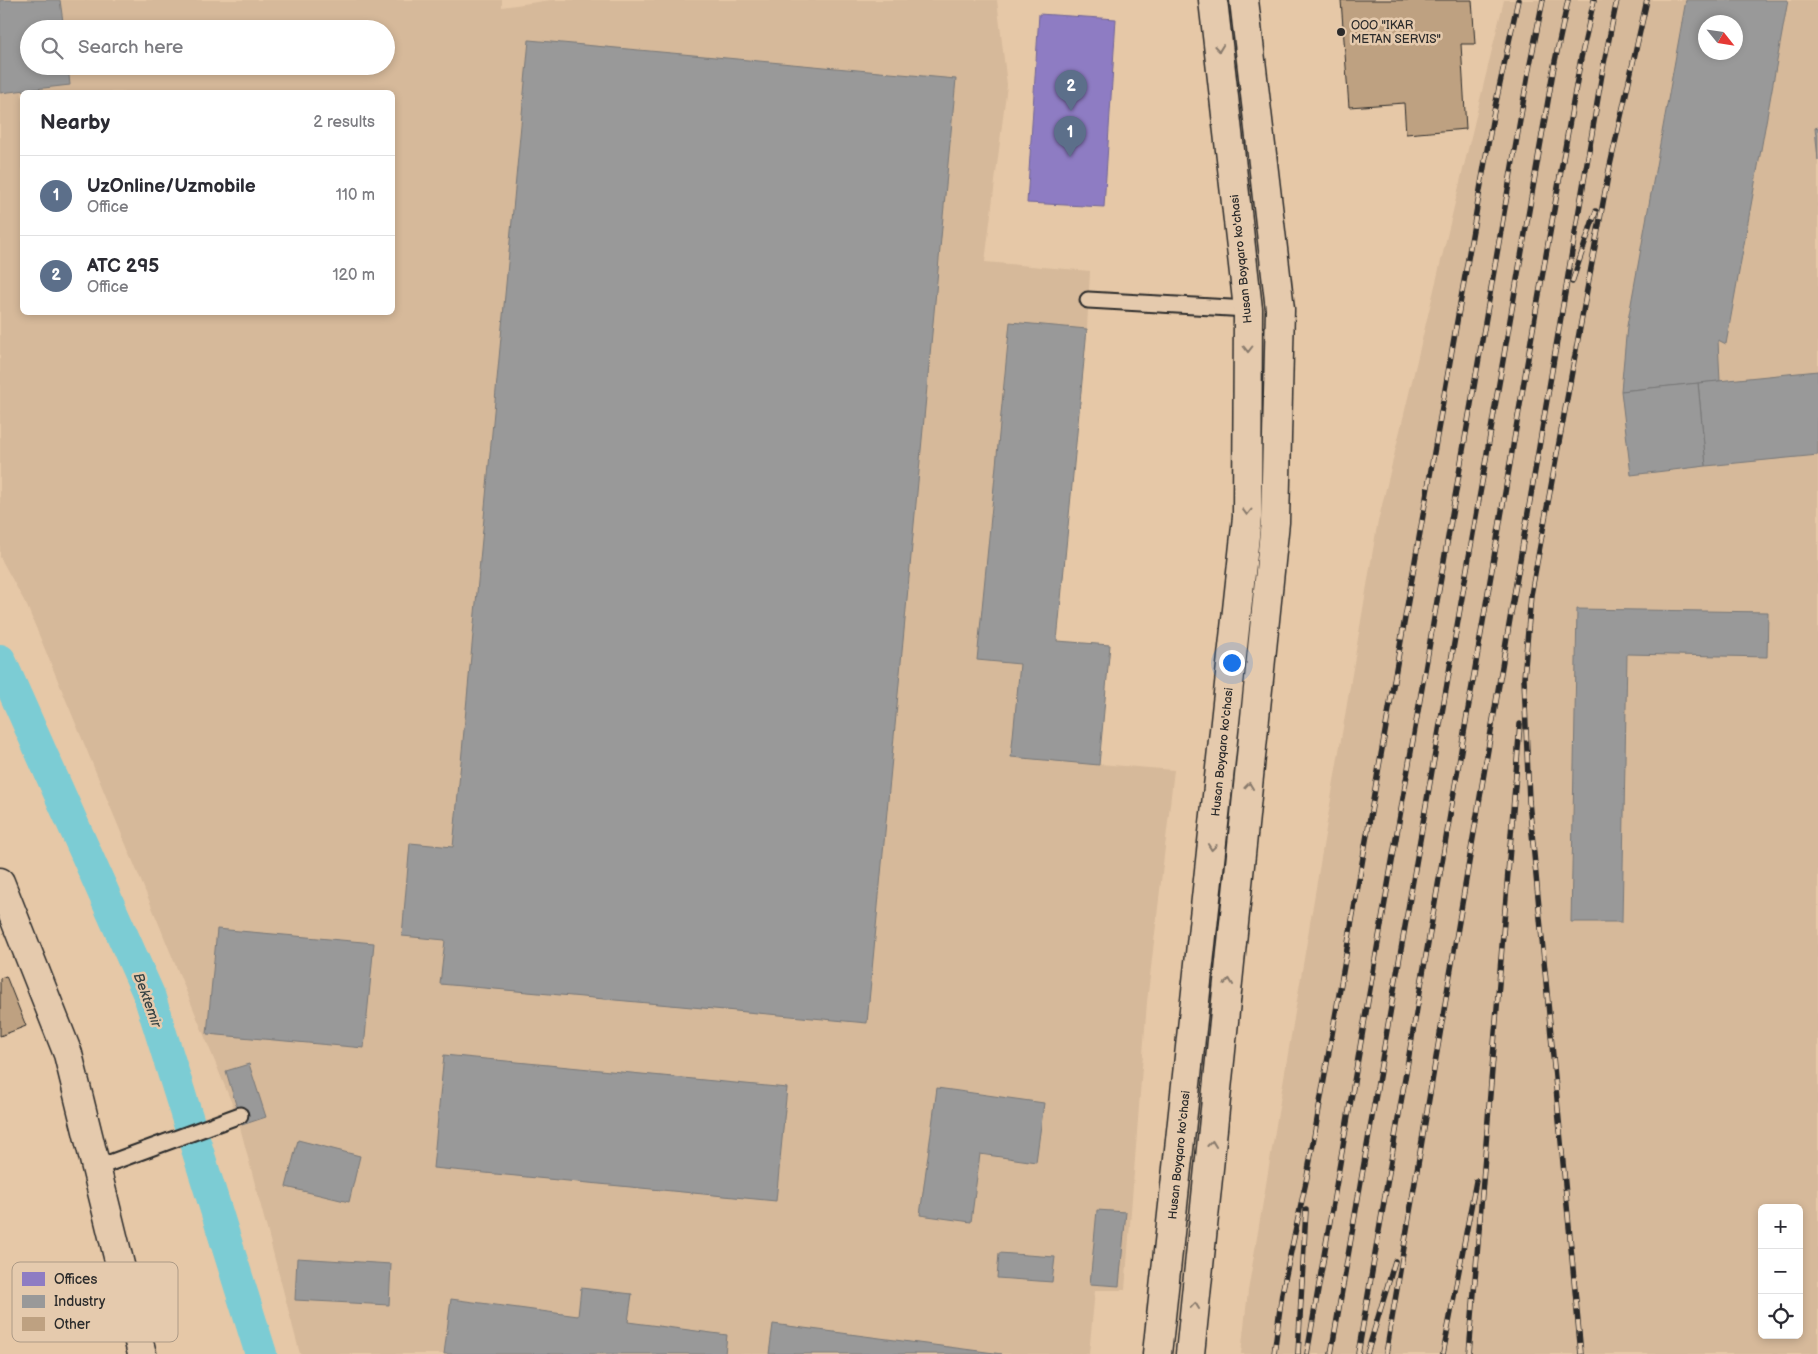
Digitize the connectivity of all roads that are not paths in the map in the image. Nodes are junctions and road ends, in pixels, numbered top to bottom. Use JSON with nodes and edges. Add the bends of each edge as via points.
{"nodes":[{"id":1,"x":1213,"y":0,"type":"edge"},
{"id":2,"x":1244,"y":0,"type":"edge"},
{"id":3,"x":1088,"y":300,"type":"dead end"},
{"id":4,"x":1280,"y":309,"type":"junction"},
{"id":5,"x":1248,"y":310,"type":"junction"},
{"id":6,"x":0,"y":882,"type":"edge"},
{"id":7,"x":240,"y":1115,"type":"dead end"},
{"id":8,"x":96,"y":1168,"type":"junction"},
{"id":9,"x":119,"y":1262,"type":"edge"},
{"id":10,"x":1157,"y":1354,"type":"edge"},
{"id":11,"x":1190,"y":1354,"type":"edge"}],
"edges":[{"from":1,"to":5,"type":"main road","name":"Husan Boyqaro ko'chasi","one_way":true},
{"from":2,"to":4,"type":"main road"},
{"from":3,"to":5,"type":"lane"},
{"from":4,"to":5,"type":"main road"},
{"from":11,"to":4,"type":"main road","one_way":true,"via":[[1275,522]]},
{"from":5,"to":10,"type":"main road","name":"Husan Boyqaro ko'chasi","one_way":true,"via":[[1247,517]]},
{"from":6,"to":8,"type":"main road","via":[[68,1054]]},
{"from":7,"to":8,"type":"lane"},
{"from":8,"to":9,"type":"main road"}]}
